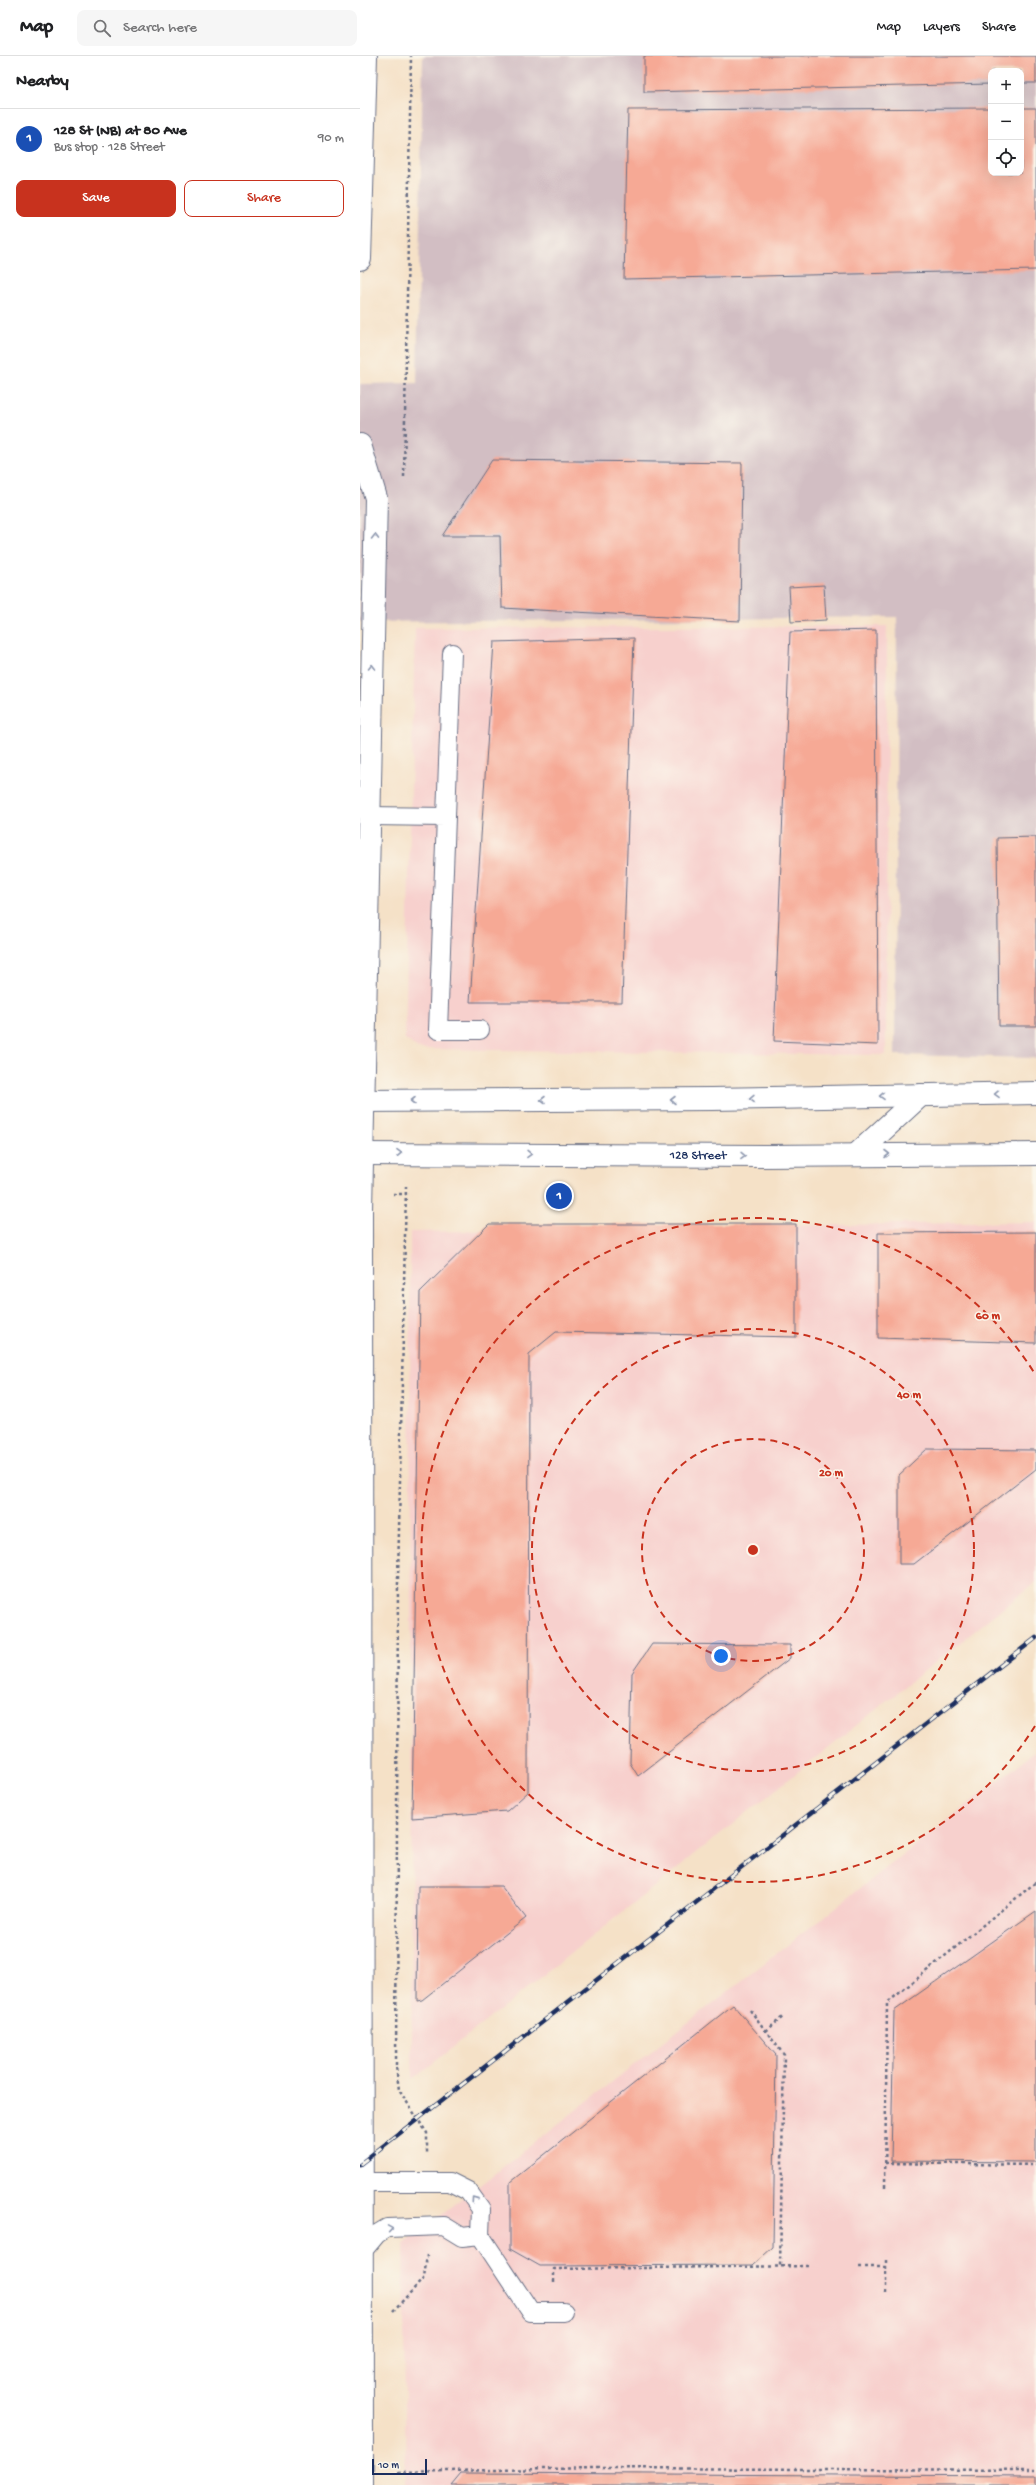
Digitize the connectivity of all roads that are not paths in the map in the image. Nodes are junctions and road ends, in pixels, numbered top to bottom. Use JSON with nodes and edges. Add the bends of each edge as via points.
{"nodes":[{"id":1,"x":366,"y":56,"type":"edge"},
{"id":2,"x":360,"y":260,"type":"edge"},
{"id":3,"x":360,"y":445,"type":"edge"},
{"id":4,"x":452,"y":653,"type":"dead end"},
{"id":5,"x":369,"y":816,"type":"junction"},
{"id":6,"x":446,"y":817,"type":"junction"},
{"id":7,"x":480,"y":1030,"type":"dead end"},
{"id":8,"x":1036,"y":1093,"type":"edge"},
{"id":9,"x":921,"y":1095,"type":"junction"},
{"id":10,"x":362,"y":1101,"type":"edge"},
{"id":11,"x":361,"y":1154,"type":"edge"},
{"id":12,"x":857,"y":1154,"type":"junction"},
{"id":13,"x":1036,"y":1154,"type":"edge"},
{"id":14,"x":360,"y":1874,"type":"edge"},
{"id":15,"x":360,"y":2182,"type":"edge"},
{"id":16,"x":480,"y":2235,"type":"junction"},
{"id":17,"x":361,"y":2253,"type":"junction"},
{"id":18,"x":564,"y":2312,"type":"dead end"},
{"id":19,"x":362,"y":2485,"type":"edge"}],
"edges":[{"from":1,"to":2,"type":"main road"},
{"from":5,"to":3,"type":"main road","one_way":true,"via":[[376,498]]},
{"from":4,"to":6,"type":"lane"},
{"from":5,"to":6,"type":"lane"},
{"from":5,"to":10,"type":"main road"},
{"from":6,"to":7,"type":"lane","via":[[438,1030]]},
{"from":8,"to":9,"type":"main road","one_way":true},
{"from":9,"to":10,"type":"main road","one_way":true},
{"from":9,"to":12,"type":"main road"},
{"from":10,"to":11,"type":"main road"},
{"from":11,"to":12,"type":"main road","name":"128 Street","one_way":true},
{"from":11,"to":14,"type":"main road"},
{"from":12,"to":13,"type":"main road","name":"128 Street","one_way":true},
{"from":14,"to":15,"type":"main road"},
{"from":16,"to":15,"type":"lane","one_way":true,"via":[[481,2209],[468,2191],[450,2182]]},
{"from":15,"to":17,"type":"main road"},
{"from":17,"to":16,"type":"lane","one_way":true,"via":[[377,2234],[387,2228],[444,2226],[462,2237]]},
{"from":16,"to":18,"type":"lane","via":[[531,2312]]},
{"from":17,"to":19,"type":"main road"}]}
